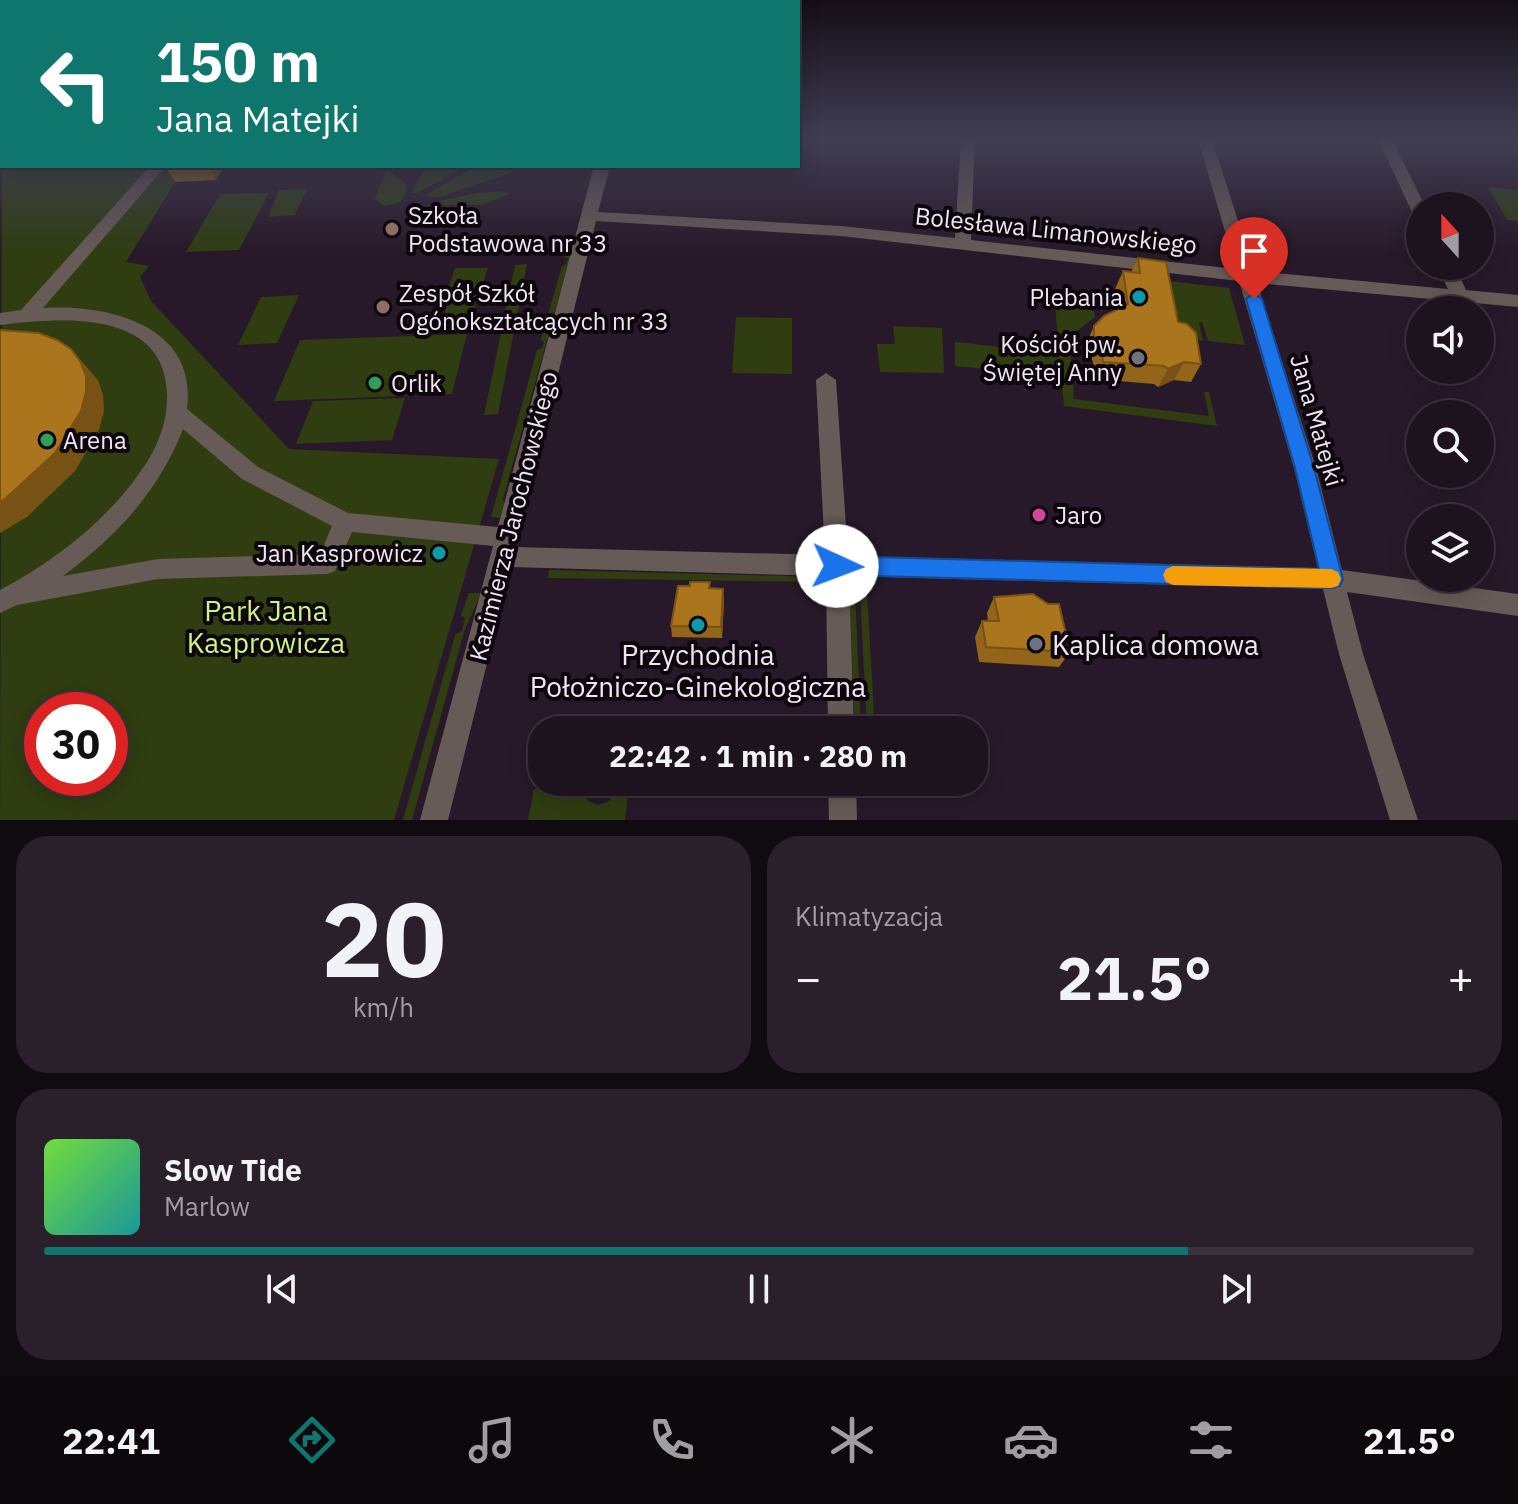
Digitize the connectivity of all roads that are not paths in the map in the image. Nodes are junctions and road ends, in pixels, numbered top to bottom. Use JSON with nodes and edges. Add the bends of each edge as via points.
{"nodes":[{"id":1,"x":148,"y":177,"type":"edge"},
{"id":2,"x":599,"y":177,"type":"edge"},
{"id":3,"x":966,"y":177,"type":"edge"},
{"id":4,"x":1217,"y":177,"type":"edge"},
{"id":5,"x":589,"y":216,"type":"junction"},
{"id":6,"x":963,"y":244,"type":"junction"},
{"id":7,"x":1247,"y":276,"type":"junction"},
{"id":8,"x":1452,"y":280,"type":"edge"},
{"id":9,"x":1459,"y":294,"type":"junction"},
{"id":10,"x":1518,"y":301,"type":"edge"},
{"id":11,"x":27,"y":315,"type":"junction"},
{"id":12,"x":0,"y":319,"type":"edge"},
{"id":13,"x":826,"y":380,"type":"dead end"},
{"id":14,"x":178,"y":413,"type":"junction"},
{"id":15,"x":345,"y":522,"type":"junction"},
{"id":16,"x":504,"y":547,"type":"junction"},
{"id":17,"x":837,"y":566,"type":"junction"},
{"id":18,"x":1332,"y":579,"type":"junction"},
{"id":19,"x":6,"y":599,"type":"edge"},
{"id":20,"x":1518,"y":605,"type":"edge"},
{"id":21,"x":841,"y":716,"type":"edge"},
{"id":22,"x":842,"y":796,"type":"edge"},
{"id":23,"x":434,"y":820,"type":"edge"},
{"id":24,"x":843,"y":820,"type":"edge"},
{"id":25,"x":1404,"y":820,"type":"edge"}],
"edges":[{"from":1,"to":11,"type":"street"},
{"from":2,"to":5,"type":"street","name":"Kazimierza Jarochowskiego"},
{"from":3,"to":6,"type":"street"},
{"from":4,"to":7,"type":"street","name":"Jana Matejki"},
{"from":5,"to":6,"type":"street","name":"Bolesława Limanowskiego"},
{"from":5,"to":16,"type":"street","name":"Kazimierza Jarochowskiego"},
{"from":6,"to":7,"type":"street","name":"Bolesława Limanowskiego"},
{"from":7,"to":9,"type":"street","name":"Bolesława Limanowskiego"},
{"from":7,"to":18,"type":"street","name":"Jana Matejki"},
{"from":8,"to":9,"type":"street"},
{"from":9,"to":10,"type":"street","name":"Bolesława Limanowskiego"},
{"from":11,"to":12,"type":"street"},
{"from":11,"to":14,"type":"street","via":[[100,316],[134,327],[160,345],[177,374]]},
{"from":13,"to":17,"type":"street"},
{"from":14,"to":15,"type":"street","via":[[250,473]]},
{"from":14,"to":19,"type":"street","via":[[164,452],[133,498],[82,548]]},
{"from":15,"to":16,"type":"street"},
{"from":15,"to":19,"type":"street","via":[[327,564],[158,569]]},
{"from":16,"to":17,"type":"street"},
{"from":16,"to":23,"type":"street","name":"Kazimierza Jarochowskiego"},
{"from":17,"to":18,"type":"street"},
{"from":17,"to":21,"type":"street"},
{"from":18,"to":20,"type":"street"},
{"from":18,"to":25,"type":"street","name":"Jana Matejki"},
{"from":22,"to":24,"type":"street"}]}
